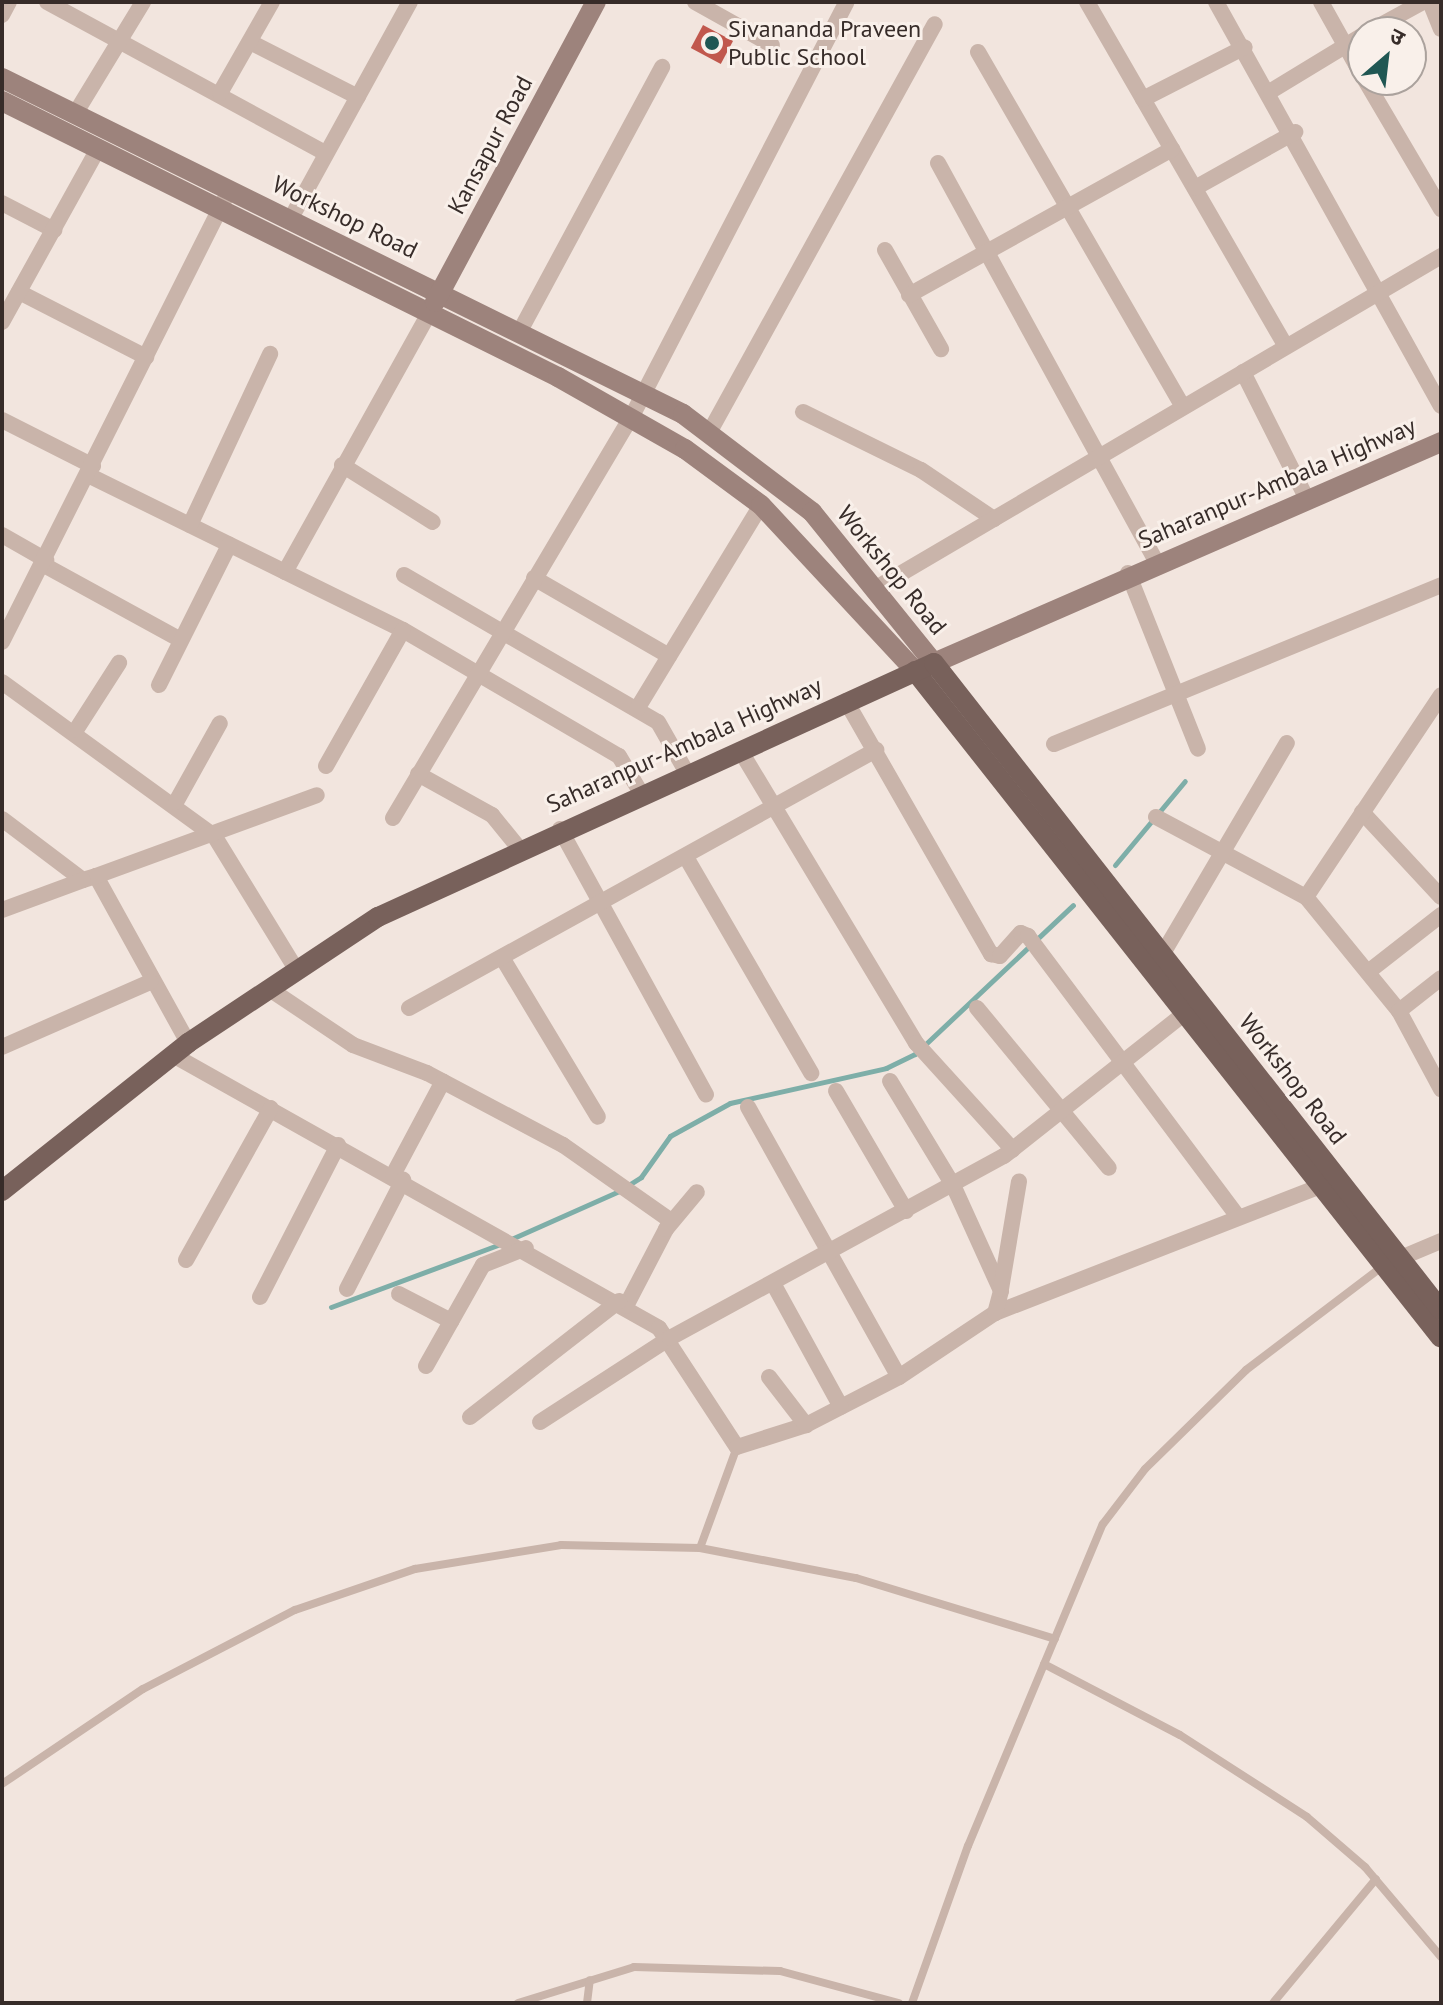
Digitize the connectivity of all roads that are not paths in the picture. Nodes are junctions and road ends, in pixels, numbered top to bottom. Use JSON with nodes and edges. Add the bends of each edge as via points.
{"nodes":[{"id":1,"x":9,"y":2,"type":"edge"},
{"id":2,"x":47,"y":2,"type":"edge"},
{"id":3,"x":143,"y":2,"type":"edge"},
{"id":4,"x":272,"y":2,"type":"edge"},
{"id":5,"x":410,"y":2,"type":"edge"},
{"id":6,"x":596,"y":2,"type":"edge"},
{"id":7,"x":695,"y":2,"type":"edge"},
{"id":8,"x":847,"y":2,"type":"edge"},
{"id":9,"x":1087,"y":2,"type":"edge"},
{"id":10,"x":1216,"y":2,"type":"edge"},
{"id":11,"x":1321,"y":2,"type":"edge"},
{"id":12,"x":1423,"y":2,"type":"edge"},
{"id":13,"x":1430,"y":2,"type":"edge"},
{"id":14,"x":2,"y":15,"type":"edge"},
{"id":15,"x":1397,"y":16,"type":"edge"},
{"id":16,"x":935,"y":24,"type":"dead end"},
{"id":17,"x":1441,"y":29,"type":"edge"},
{"id":18,"x":122,"y":40,"type":"junction"},
{"id":19,"x":250,"y":42,"type":"junction"},
{"id":20,"x":1347,"y":43,"type":"edge"},
{"id":21,"x":772,"y":45,"type":"dead end"},
{"id":22,"x":1344,"y":45,"type":"junction"},
{"id":23,"x":1245,"y":47,"type":"junction"},
{"id":24,"x":1347,"y":50,"type":"edge"},
{"id":25,"x":978,"y":52,"type":"dead end"},
{"id":26,"x":662,"y":67,"type":"dead end"},
{"id":27,"x":2,"y":78,"type":"edge"},
{"id":28,"x":1271,"y":91,"type":"junction"},
{"id":29,"x":220,"y":93,"type":"junction"},
{"id":30,"x":1375,"y":96,"type":"edge"},
{"id":31,"x":358,"y":97,"type":"junction"},
{"id":32,"x":1143,"y":99,"type":"junction"},
{"id":33,"x":2,"y":101,"type":"edge"},
{"id":34,"x":75,"y":114,"type":"junction"},
{"id":35,"x":1295,"y":132,"type":"junction"},
{"id":36,"x":98,"y":149,"type":"junction"},
{"id":37,"x":1172,"y":149,"type":"junction"},
{"id":38,"x":325,"y":153,"type":"junction"},
{"id":39,"x":938,"y":163,"type":"dead end"},
{"id":40,"x":1195,"y":188,"type":"junction"},
{"id":41,"x":229,"y":189,"type":"junction"},
{"id":42,"x":2,"y":203,"type":"edge"},
{"id":43,"x":1067,"y":207,"type":"junction"},
{"id":44,"x":220,"y":209,"type":"junction"},
{"id":45,"x":1441,"y":209,"type":"edge"},
{"id":46,"x":290,"y":220,"type":"junction"},
{"id":47,"x":54,"y":230,"type":"junction"},
{"id":48,"x":885,"y":250,"type":"dead end"},
{"id":49,"x":986,"y":252,"type":"junction"},
{"id":50,"x":1441,"y":256,"type":"edge"},
{"id":51,"x":1382,"y":290,"type":"junction"},
{"id":52,"x":440,"y":293,"type":"junction"},
{"id":53,"x":909,"y":295,"type":"junction"},
{"id":54,"x":11,"y":300,"type":"edge"},
{"id":55,"x":429,"y":313,"type":"junction"},
{"id":56,"x":2,"y":322,"type":"edge"},
{"id":57,"x":520,"y":331,"type":"junction"},
{"id":58,"x":1286,"y":346,"type":"junction"},
{"id":59,"x":941,"y":349,"type":"dead end"},
{"id":60,"x":270,"y":354,"type":"dead end"},
{"id":61,"x":146,"y":357,"type":"junction"},
{"id":62,"x":1243,"y":372,"type":"junction"},
{"id":63,"x":640,"y":391,"type":"junction"},
{"id":64,"x":1441,"y":406,"type":"edge"},
{"id":65,"x":1183,"y":407,"type":"junction"},
{"id":66,"x":803,"y":412,"type":"dead end"},
{"id":67,"x":632,"y":416,"type":"junction"},
{"id":68,"x":2,"y":420,"type":"edge"},
{"id":69,"x":709,"y":433,"type":"junction"},
{"id":70,"x":1441,"y":442,"type":"edge"},
{"id":71,"x":1100,"y":456,"type":"junction"},
{"id":72,"x":342,"y":465,"type":"junction"},
{"id":73,"x":90,"y":471,"type":"junction"},
{"id":74,"x":1307,"y":499,"type":"junction"},
{"id":75,"x":761,"y":505,"type":"junction"},
{"id":76,"x":994,"y":519,"type":"junction"},
{"id":77,"x":433,"y":522,"type":"dead end"},
{"id":78,"x":190,"y":525,"type":"junction"},
{"id":79,"x":2,"y":535,"type":"edge"},
{"id":80,"x":229,"y":545,"type":"junction"},
{"id":81,"x":1156,"y":561,"type":"junction"},
{"id":82,"x":45,"y":563,"type":"junction"},
{"id":83,"x":285,"y":572,"type":"junction"},
{"id":84,"x":1128,"y":573,"type":"junction"},
{"id":85,"x":404,"y":575,"type":"dead end"},
{"id":86,"x":534,"y":578,"type":"junction"},
{"id":87,"x":1441,"y":585,"type":"edge"},
{"id":88,"x":878,"y":587,"type":"junction"},
{"id":89,"x":403,"y":630,"type":"junction"},
{"id":90,"x":501,"y":631,"type":"junction"},
{"id":91,"x":181,"y":640,"type":"junction"},
{"id":92,"x":2,"y":642,"type":"edge"},
{"id":93,"x":669,"y":656,"type":"junction"},
{"id":94,"x":119,"y":663,"type":"dead end"},
{"id":95,"x":924,"y":667,"type":"junction"},
{"id":96,"x":479,"y":674,"type":"junction"},
{"id":97,"x":2,"y":682,"type":"edge"},
{"id":98,"x":159,"y":685,"type":"dead end"},
{"id":99,"x":1179,"y":693,"type":"junction"},
{"id":100,"x":1441,"y":695,"type":"edge"},
{"id":101,"x":846,"y":701,"type":"junction"},
{"id":102,"x":637,"y":709,"type":"junction"},
{"id":103,"x":220,"y":723,"type":"dead end"},
{"id":104,"x":76,"y":730,"type":"junction"},
{"id":105,"x":1287,"y":743,"type":"dead end"},
{"id":106,"x":1054,"y":744,"type":"dead end"},
{"id":107,"x":1198,"y":749,"type":"dead end"},
{"id":108,"x":740,"y":750,"type":"junction"},
{"id":109,"x":876,"y":750,"type":"junction"},
{"id":110,"x":326,"y":766,"type":"dead end"},
{"id":111,"x":687,"y":773,"type":"junction"},
{"id":112,"x":418,"y":774,"type":"junction"},
{"id":113,"x":641,"y":793,"type":"junction"},
{"id":114,"x":317,"y":795,"type":"dead end"},
{"id":115,"x":176,"y":802,"type":"junction"},
{"id":116,"x":775,"y":807,"type":"junction"},
{"id":117,"x":1362,"y":812,"type":"junction"},
{"id":118,"x":1156,"y":817,"type":"dead end"},
{"id":119,"x":393,"y":818,"type":"dead end"},
{"id":120,"x":2,"y":819,"type":"edge"},
{"id":121,"x":560,"y":829,"type":"junction"},
{"id":122,"x":215,"y":837,"type":"junction"},
{"id":123,"x":518,"y":847,"type":"junction"},
{"id":124,"x":1223,"y":851,"type":"junction"},
{"id":125,"x":686,"y":857,"type":"junction"},
{"id":126,"x":90,"y":878,"type":"junction"},
{"id":127,"x":1306,"y":897,"type":"junction"},
{"id":128,"x":1441,"y":897,"type":"edge"},
{"id":129,"x":598,"y":905,"type":"junction"},
{"id":130,"x":2,"y":910,"type":"edge"},
{"id":131,"x":1441,"y":915,"type":"edge"},
{"id":132,"x":1162,"y":955,"type":"junction"},
{"id":133,"x":503,"y":959,"type":"junction"},
{"id":134,"x":296,"y":969,"type":"junction"},
{"id":135,"x":1368,"y":972,"type":"junction"},
{"id":136,"x":1441,"y":978,"type":"edge"},
{"id":137,"x":150,"y":982,"type":"junction"},
{"id":138,"x":268,"y":988,"type":"junction"},
{"id":139,"x":409,"y":1008,"type":"dead end"},
{"id":140,"x":977,"y":1008,"type":"dead end"},
{"id":141,"x":1399,"y":1011,"type":"junction"},
{"id":142,"x":1185,"y":1013,"type":"junction"},
{"id":143,"x":2,"y":1047,"type":"edge"},
{"id":144,"x":181,"y":1049,"type":"junction"},
{"id":145,"x":1122,"y":1066,"type":"junction"},
{"id":146,"x":811,"y":1073,"type":"dead end"},
{"id":147,"x":443,"y":1081,"type":"junction"},
{"id":148,"x":890,"y":1081,"type":"dead end"},
{"id":149,"x":1441,"y":1089,"type":"edge"},
{"id":150,"x":836,"y":1091,"type":"dead end"},
{"id":151,"x":706,"y":1095,"type":"dead end"},
{"id":152,"x":748,"y":1107,"type":"dead end"},
{"id":153,"x":271,"y":1108,"type":"junction"},
{"id":154,"x":1065,"y":1114,"type":"junction"},
{"id":155,"x":598,"y":1117,"type":"dead end"},
{"id":156,"x":338,"y":1145,"type":"junction"},
{"id":157,"x":1013,"y":1150,"type":"junction"},
{"id":158,"x":1109,"y":1168,"type":"dead end"},
{"id":159,"x":398,"y":1178,"type":"junction"},
{"id":160,"x":1019,"y":1181,"type":"dead end"},
{"id":161,"x":953,"y":1185,"type":"junction"},
{"id":162,"x":1321,"y":1186,"type":"junction"},
{"id":163,"x":2,"y":1191,"type":"edge"},
{"id":164,"x":697,"y":1192,"type":"dead end"},
{"id":165,"x":906,"y":1211,"type":"junction"},
{"id":166,"x":1237,"y":1215,"type":"junction"},
{"id":167,"x":671,"y":1221,"type":"junction"},
{"id":168,"x":1441,"y":1241,"type":"edge"},
{"id":169,"x":523,"y":1246,"type":"junction"},
{"id":170,"x":832,"y":1253,"type":"junction"},
{"id":171,"x":186,"y":1260,"type":"dead end"},
{"id":172,"x":1392,"y":1262,"type":"junction"},
{"id":173,"x":774,"y":1285,"type":"junction"},
{"id":174,"x":347,"y":1289,"type":"dead end"},
{"id":175,"x":1001,"y":1291,"type":"junction"},
{"id":176,"x":399,"y":1294,"type":"dead end"},
{"id":177,"x":260,"y":1297,"type":"dead end"},
{"id":178,"x":622,"y":1304,"type":"junction"},
{"id":179,"x":1441,"y":1310,"type":"edge"},
{"id":180,"x":995,"y":1313,"type":"junction"},
{"id":181,"x":451,"y":1321,"type":"junction"},
{"id":182,"x":670,"y":1338,"type":"junction"},
{"id":183,"x":1441,"y":1338,"type":"edge"},
{"id":184,"x":426,"y":1366,"type":"dead end"},
{"id":185,"x":769,"y":1377,"type":"dead end"},
{"id":186,"x":899,"y":1377,"type":"junction"},
{"id":187,"x":841,"y":1407,"type":"junction"},
{"id":188,"x":470,"y":1417,"type":"dead end"},
{"id":189,"x":540,"y":1422,"type":"dead end"},
{"id":190,"x":806,"y":1425,"type":"junction"},
{"id":191,"x":737,"y":1447,"type":"junction"},
{"id":192,"x":700,"y":1548,"type":"junction"},
{"id":193,"x":1055,"y":1639,"type":"junction"},
{"id":194,"x":1044,"y":1664,"type":"junction"},
{"id":195,"x":2,"y":1784,"type":"edge"},
{"id":196,"x":1376,"y":1879,"type":"junction"},
{"id":197,"x":1441,"y":1957,"type":"edge"},
{"id":198,"x":590,"y":1980,"type":"junction"},
{"id":199,"x":518,"y":2003,"type":"edge"},
{"id":200,"x":587,"y":2003,"type":"edge"},
{"id":201,"x":899,"y":2003,"type":"edge"},
{"id":202,"x":912,"y":2003,"type":"edge"},
{"id":203,"x":1273,"y":2003,"type":"edge"}],
"edges":[{"from":1,"to":14,"type":"street"},
{"from":2,"to":18,"type":"street"},
{"from":3,"to":18,"type":"street"},
{"from":4,"to":19,"type":"street"},
{"from":5,"to":31,"type":"street"},
{"from":6,"to":52,"type":"main road","name":"Kansapur Road"},
{"from":7,"to":21,"type":"street"},
{"from":8,"to":63,"type":"street"},
{"from":9,"to":32,"type":"street"},
{"from":10,"to":23,"type":"street"},
{"from":11,"to":22,"type":"street"},
{"from":12,"to":15,"type":"street"},
{"from":13,"to":17,"type":"street"},
{"from":16,"to":69,"type":"street"},
{"from":18,"to":29,"type":"street"},
{"from":18,"to":34,"type":"street"},
{"from":19,"to":29,"type":"street"},
{"from":19,"to":31,"type":"street"},
{"from":20,"to":22,"type":"street"},
{"from":22,"to":24,"type":"street"},
{"from":22,"to":28,"type":"street"},
{"from":23,"to":28,"type":"street"},
{"from":23,"to":32,"type":"street"},
{"from":25,"to":43,"type":"street"},
{"from":26,"to":57,"type":"street"},
{"from":27,"to":34,"type":"main road","name":"Workshop Road"},
{"from":28,"to":35,"type":"street"},
{"from":29,"to":38,"type":"street"},
{"from":30,"to":45,"type":"street"},
{"from":31,"to":38,"type":"street"},
{"from":32,"to":37,"type":"street"},
{"from":33,"to":36,"type":"main road","name":"Workshop Road"},
{"from":34,"to":41,"type":"main road","name":"Workshop Road"},
{"from":35,"to":40,"type":"street"},
{"from":35,"to":51,"type":"street"},
{"from":36,"to":44,"type":"main road","name":"Workshop Road"},
{"from":36,"to":47,"type":"street"},
{"from":37,"to":40,"type":"street"},
{"from":37,"to":43,"type":"street"},
{"from":38,"to":46,"type":"street"},
{"from":39,"to":49,"type":"street"},
{"from":40,"to":58,"type":"street"},
{"from":41,"to":44,"type":"street"},
{"from":41,"to":46,"type":"main road","name":"Workshop Road"},
{"from":42,"to":47,"type":"street"},
{"from":43,"to":49,"type":"street"},
{"from":43,"to":65,"type":"street"},
{"from":44,"to":55,"type":"main road","name":"Workshop Road"},
{"from":44,"to":61,"type":"street"},
{"from":46,"to":52,"type":"main road","name":"Workshop Road"},
{"from":47,"to":54,"type":"street"},
{"from":48,"to":53,"type":"street"},
{"from":49,"to":53,"type":"street"},
{"from":49,"to":71,"type":"street"},
{"from":50,"to":51,"type":"street"},
{"from":51,"to":58,"type":"street"},
{"from":51,"to":64,"type":"street"},
{"from":52,"to":55,"type":"main road","name":"Kansapur Road"},
{"from":52,"to":57,"type":"main road","name":"Workshop Road"},
{"from":53,"to":59,"type":"street"},
{"from":54,"to":56,"type":"street"},
{"from":54,"to":61,"type":"street"},
{"from":55,"to":67,"type":"main road","name":"Workshop Road"},
{"from":55,"to":72,"type":"street"},
{"from":57,"to":63,"type":"main road","name":"Workshop Road"},
{"from":58,"to":62,"type":"street"},
{"from":60,"to":78,"type":"street"},
{"from":61,"to":73,"type":"street"},
{"from":62,"to":65,"type":"street"},
{"from":62,"to":74,"type":"street"},
{"from":63,"to":67,"type":"street"},
{"from":63,"to":69,"type":"main road","name":"Workshop Road"},
{"from":65,"to":71,"type":"street"},
{"from":66,"to":76,"type":"street","via":[[921,470]]},
{"from":67,"to":75,"type":"main road","name":"Workshop Road"},
{"from":67,"to":86,"type":"street"},
{"from":68,"to":73,"type":"street"},
{"from":69,"to":88,"type":"main road","name":"Workshop Road","via":[[812,512]]},
{"from":70,"to":74,"type":"main road","name":"Saharanpur-Ambala Highway"},
{"from":71,"to":76,"type":"street"},
{"from":71,"to":81,"type":"street"},
{"from":72,"to":77,"type":"street"},
{"from":72,"to":83,"type":"street"},
{"from":73,"to":78,"type":"street"},
{"from":73,"to":82,"type":"street"},
{"from":74,"to":81,"type":"main road","name":"Saharanpur-Ambala Highway"},
{"from":75,"to":93,"type":"street"},
{"from":75,"to":95,"type":"main road","name":"Workshop Road"},
{"from":76,"to":88,"type":"street"},
{"from":78,"to":80,"type":"street"},
{"from":79,"to":82,"type":"street"},
{"from":80,"to":83,"type":"street"},
{"from":80,"to":91,"type":"street"},
{"from":81,"to":84,"type":"main road","name":"Saharanpur-Ambala Highway"},
{"from":82,"to":91,"type":"street"},
{"from":82,"to":92,"type":"street"},
{"from":83,"to":89,"type":"street"},
{"from":84,"to":95,"type":"main road","name":"Saharanpur-Ambala Highway"},
{"from":84,"to":99,"type":"street"},
{"from":85,"to":90,"type":"street"},
{"from":86,"to":90,"type":"street"},
{"from":86,"to":93,"type":"street"},
{"from":87,"to":99,"type":"street"},
{"from":88,"to":95,"type":"main road","name":"Workshop Road"},
{"from":89,"to":96,"type":"street"},
{"from":89,"to":110,"type":"street"},
{"from":90,"to":96,"type":"street"},
{"from":90,"to":102,"type":"street"},
{"from":91,"to":98,"type":"street"},
{"from":93,"to":102,"type":"street"},
{"from":94,"to":104,"type":"street"},
{"from":95,"to":101,"type":"main road","name":"Saharanpur-Ambala Highway"},
{"from":95,"to":132,"type":"main road","name":"Workshop Road"},
{"from":95,"to":142,"type":"main road","name":"Workshop Road"},
{"from":96,"to":112,"type":"street"},
{"from":96,"to":113,"type":"street","via":[[619,756]]},
{"from":97,"to":104,"type":"street"},
{"from":99,"to":106,"type":"street"},
{"from":99,"to":107,"type":"street"},
{"from":100,"to":117,"type":"street"},
{"from":101,"to":108,"type":"main road","name":"Saharanpur-Ambala Highway"},
{"from":101,"to":109,"type":"street"},
{"from":102,"to":111,"type":"street","via":[[668,730]]},
{"from":103,"to":115,"type":"street"},
{"from":104,"to":115,"type":"street"},
{"from":105,"to":124,"type":"street"},
{"from":108,"to":111,"type":"main road","name":"Saharanpur-Ambala Highway"},
{"from":108,"to":116,"type":"street"},
{"from":109,"to":116,"type":"street"},
{"from":109,"to":145,"type":"street","via":[[991,954],[1000,956],[1021,933],[1031,940]]},
{"from":111,"to":113,"type":"main road","name":"Saharanpur-Ambala Highway"},
{"from":112,"to":119,"type":"street"},
{"from":112,"to":123,"type":"street","via":[[492,815]]},
{"from":113,"to":121,"type":"main road","name":"Saharanpur-Ambala Highway"},
{"from":114,"to":122,"type":"street"},
{"from":115,"to":122,"type":"street"},
{"from":116,"to":125,"type":"street"},
{"from":116,"to":157,"type":"street","via":[[920,1048]]},
{"from":117,"to":127,"type":"street"},
{"from":117,"to":128,"type":"street"},
{"from":118,"to":124,"type":"street"},
{"from":120,"to":126,"type":"street"},
{"from":121,"to":123,"type":"main road","name":"Saharanpur-Ambala Highway"},
{"from":121,"to":129,"type":"street"},
{"from":122,"to":126,"type":"street"},
{"from":122,"to":134,"type":"street"},
{"from":123,"to":134,"type":"main road","name":"Saharanpur-Ambala Highway","via":[[378,917]]},
{"from":124,"to":127,"type":"street"},
{"from":124,"to":132,"type":"street"},
{"from":125,"to":129,"type":"street"},
{"from":125,"to":146,"type":"street"},
{"from":126,"to":130,"type":"street"},
{"from":126,"to":137,"type":"street"},
{"from":127,"to":135,"type":"street"},
{"from":129,"to":133,"type":"street"},
{"from":129,"to":151,"type":"street"},
{"from":131,"to":135,"type":"street"},
{"from":132,"to":172,"type":"main road","name":"Workshop Road"},
{"from":133,"to":139,"type":"street"},
{"from":133,"to":155,"type":"street"},
{"from":134,"to":138,"type":"main road","name":"Saharanpur-Ambala Highway"},
{"from":135,"to":141,"type":"street"},
{"from":136,"to":141,"type":"street"},
{"from":137,"to":143,"type":"street"},
{"from":137,"to":144,"type":"street"},
{"from":138,"to":144,"type":"main road","name":"Saharanpur-Ambala Highway"},
{"from":138,"to":147,"type":"street","via":[[353,1045]]},
{"from":140,"to":154,"type":"street"},
{"from":141,"to":149,"type":"street"},
{"from":142,"to":145,"type":"street"},
{"from":142,"to":162,"type":"main road","name":"Workshop Road"},
{"from":144,"to":153,"type":"street"},
{"from":144,"to":163,"type":"main road","name":"Saharanpur-Ambala Highway"},
{"from":145,"to":154,"type":"street"},
{"from":145,"to":166,"type":"street"},
{"from":147,"to":159,"type":"street"},
{"from":147,"to":167,"type":"street","via":[[626,1188]]},
{"from":148,"to":161,"type":"street"},
{"from":150,"to":165,"type":"street"},
{"from":152,"to":170,"type":"street"},
{"from":153,"to":156,"type":"street"},
{"from":153,"to":171,"type":"street"},
{"from":154,"to":157,"type":"street"},
{"from":154,"to":158,"type":"street"},
{"from":156,"to":159,"type":"street"},
{"from":156,"to":177,"type":"street"},
{"from":157,"to":161,"type":"street"},
{"from":159,"to":169,"type":"street"},
{"from":159,"to":174,"type":"street"},
{"from":160,"to":175,"type":"street"},
{"from":161,"to":165,"type":"street"},
{"from":161,"to":175,"type":"street"},
{"from":162,"to":166,"type":"street"},
{"from":162,"to":172,"type":"main road","name":"Workshop Road"},
{"from":164,"to":167,"type":"street"},
{"from":165,"to":170,"type":"street"},
{"from":166,"to":180,"type":"street"},
{"from":167,"to":178,"type":"street"},
{"from":168,"to":172,"type":"street"},
{"from":169,"to":178,"type":"street"},
{"from":169,"to":181,"type":"street","via":[[483,1265]]},
{"from":170,"to":173,"type":"street"},
{"from":170,"to":186,"type":"street"},
{"from":172,"to":179,"type":"main road","name":"Workshop Road"},
{"from":172,"to":183,"type":"main road","name":"Workshop Road"},
{"from":172,"to":193,"type":"lane","via":[[1256,1361],[1145,1469],[1103,1524]]},
{"from":173,"to":182,"type":"street"},
{"from":173,"to":187,"type":"street"},
{"from":175,"to":180,"type":"street"},
{"from":176,"to":181,"type":"street"},
{"from":178,"to":182,"type":"street"},
{"from":178,"to":188,"type":"street"},
{"from":180,"to":186,"type":"street"},
{"from":181,"to":184,"type":"street"},
{"from":182,"to":189,"type":"street"},
{"from":182,"to":191,"type":"street"},
{"from":185,"to":190,"type":"street"},
{"from":186,"to":187,"type":"street"},
{"from":187,"to":190,"type":"street"},
{"from":190,"to":191,"type":"street"},
{"from":191,"to":192,"type":"lane"},
{"from":192,"to":193,"type":"lane","via":[[856,1578]]},
{"from":192,"to":195,"type":"lane","via":[[561,1545],[415,1569],[295,1610],[143,1689]]},
{"from":193,"to":194,"type":"lane"},
{"from":194,"to":196,"type":"lane","via":[[1180,1735],[1269,1792]]},
{"from":194,"to":202,"type":"lane"},
{"from":196,"to":197,"type":"lane"},
{"from":196,"to":203,"type":"lane"},
{"from":198,"to":199,"type":"lane"},
{"from":198,"to":200,"type":"lane"},
{"from":198,"to":201,"type":"lane","via":[[634,1967],[780,1971]]}]}
